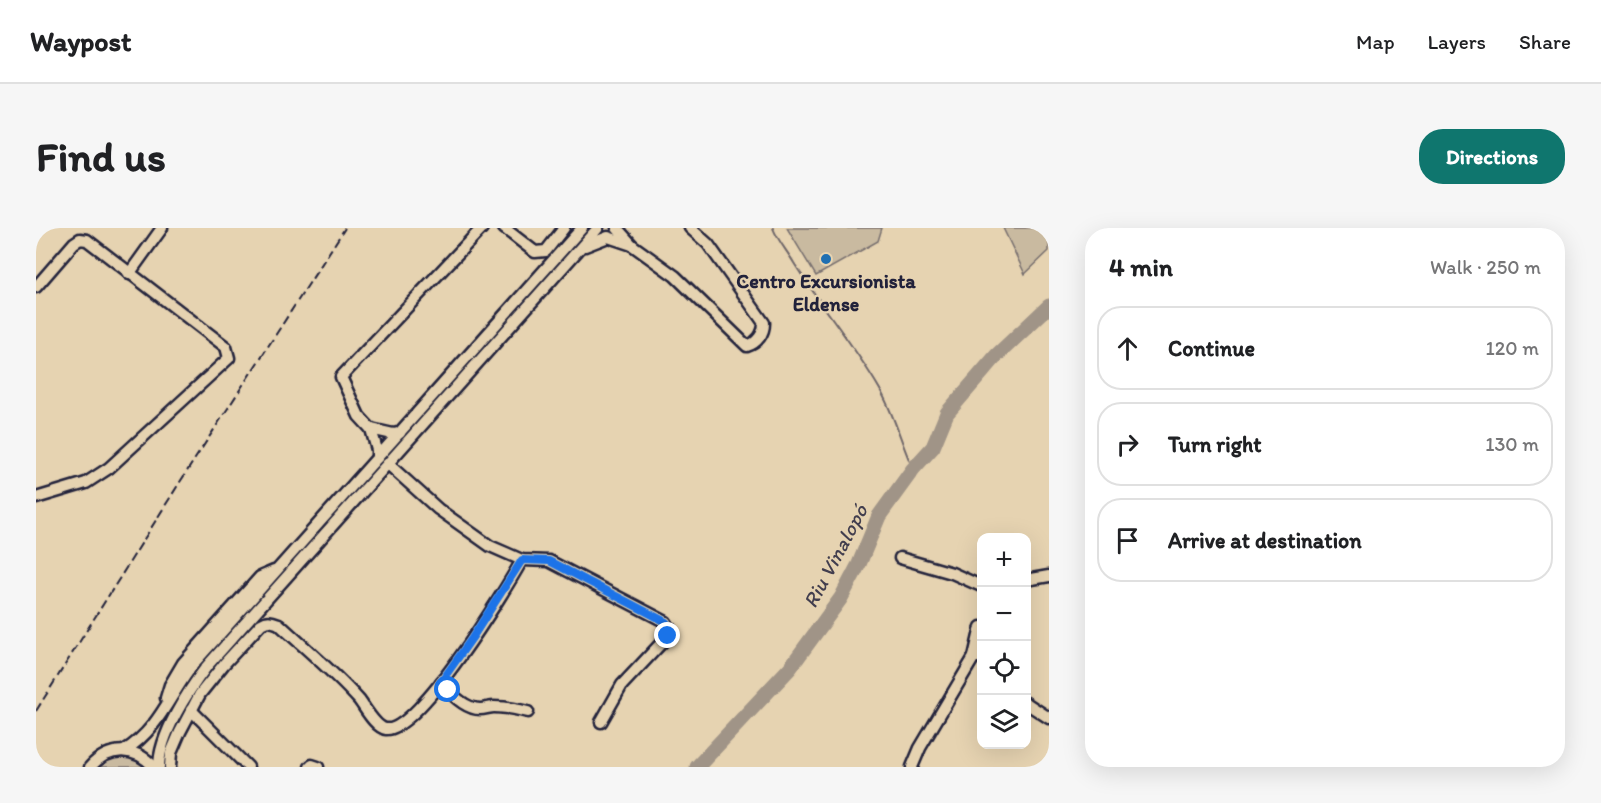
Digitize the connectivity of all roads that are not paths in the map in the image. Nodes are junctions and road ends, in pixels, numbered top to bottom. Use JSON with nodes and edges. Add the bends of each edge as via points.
{"nodes":[{"id":1,"x":162,"y":228,"type":"edge"},
{"id":2,"x":482,"y":228,"type":"edge"},
{"id":3,"x":504,"y":228,"type":"edge"},
{"id":4,"x":564,"y":228,"type":"edge"},
{"id":5,"x":582,"y":228,"type":"edge"},
{"id":6,"x":598,"y":228,"type":"edge"},
{"id":7,"x":618,"y":228,"type":"edge"},
{"id":8,"x":690,"y":228,"type":"edge"},
{"id":9,"x":632,"y":245,"type":"junction"},
{"id":10,"x":582,"y":248,"type":"junction"},
{"id":11,"x":129,"y":274,"type":"junction"},
{"id":12,"x":36,"y":287,"type":"edge"},
{"id":13,"x":371,"y":429,"type":"junction"},
{"id":14,"x":400,"y":433,"type":"junction"},
{"id":15,"x":377,"y":458,"type":"junction"},
{"id":16,"x":388,"y":464,"type":"junction"},
{"id":17,"x":36,"y":498,"type":"edge"},
{"id":18,"x":900,"y":558,"type":"dead end"},
{"id":19,"x":522,"y":560,"type":"junction"},
{"id":20,"x":1049,"y":576,"type":"edge"},
{"id":21,"x":1031,"y":579,"type":"edge"},
{"id":22,"x":977,"y":584,"type":"edge"},
{"id":23,"x":977,"y":657,"type":"edge"},
{"id":24,"x":441,"y":682,"type":"junction"},
{"id":25,"x":1031,"y":706,"type":"edge"},
{"id":26,"x":191,"y":710,"type":"junction"},
{"id":27,"x":528,"y":712,"type":"dead end"},
{"id":28,"x":1049,"y":718,"type":"edge"},
{"id":29,"x":601,"y":722,"type":"dead end"},
{"id":30,"x":124,"y":751,"type":"junction"},
{"id":31,"x":90,"y":767,"type":"edge"},
{"id":32,"x":156,"y":767,"type":"edge"},
{"id":33,"x":170,"y":767,"type":"edge"},
{"id":34,"x":248,"y":767,"type":"edge"},
{"id":35,"x":310,"y":767,"type":"edge"},
{"id":36,"x":318,"y":767,"type":"edge"},
{"id":37,"x":912,"y":767,"type":"edge"}],
"edges":[{"from":1,"to":11,"type":"street"},
{"from":2,"to":13,"type":"street","via":[[341,378],[359,416]]},
{"from":3,"to":4,"type":"street","via":[[535,252],[546,251]]},
{"from":5,"to":14,"type":"street"},
{"from":6,"to":10,"type":"street"},
{"from":7,"to":9,"type":"street"},
{"from":8,"to":9,"type":"street","via":[[708,244],[764,323],[764,330],[754,344],[747,346],[675,276]]},
{"from":9,"to":10,"type":"street","via":[[608,237]]},
{"from":10,"to":16,"type":"street"},
{"from":11,"to":12,"type":"street","via":[[93,244],[80,239]]},
{"from":11,"to":17,"type":"street","via":[[226,347],[229,358],[109,468],[86,483]]},
{"from":13,"to":14,"type":"street"},
{"from":13,"to":15,"type":"street"},
{"from":14,"to":15,"type":"street"},
{"from":15,"to":30,"type":"street","via":[[195,662],[146,734]]},
{"from":16,"to":19,"type":"street","via":[[438,509],[490,546]]},
{"from":16,"to":32,"type":"street","via":[[197,679],[165,738]]},
{"from":18,"to":22,"type":"street"},
{"from":19,"to":24,"type":"street"},
{"from":19,"to":29,"type":"street","via":[[549,561],[669,627],[668,636],[622,685]]},
{"from":20,"to":21,"type":"street"},
{"from":23,"to":37,"type":"street"},
{"from":24,"to":26,"type":"street","via":[[416,712],[397,727],[386,729],[377,725],[336,675],[271,621],[261,624],[224,664]]},
{"from":24,"to":27,"type":"street","via":[[459,699],[478,709]]},
{"from":25,"to":28,"type":"street"},
{"from":26,"to":33,"type":"street","via":[[171,753]]},
{"from":26,"to":34,"type":"street"},
{"from":30,"to":31,"type":"street","via":[[109,753]]},
{"from":30,"to":32,"type":"street","via":[[141,756]]},
{"from":35,"to":36,"type":"street"}]}
